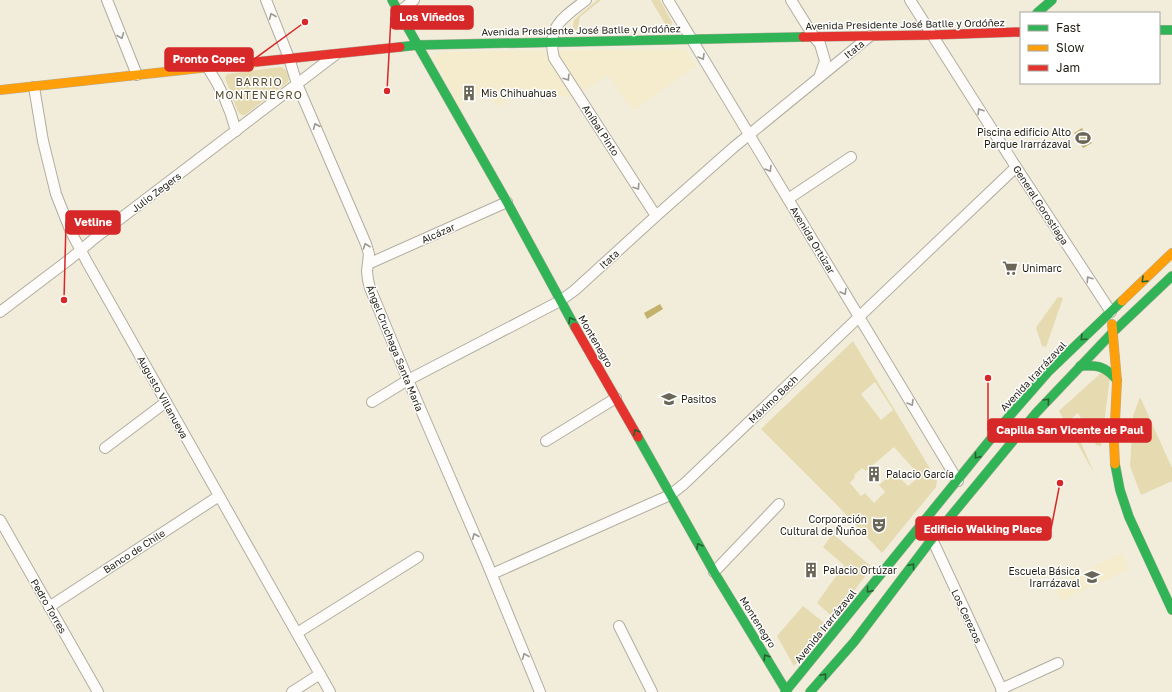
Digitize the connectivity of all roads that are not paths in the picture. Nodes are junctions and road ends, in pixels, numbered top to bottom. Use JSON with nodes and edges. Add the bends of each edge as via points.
{"nodes":[{"id":1,"x":107,"y":0,"type":"edge"},
{"id":2,"x":266,"y":0,"type":"edge"},
{"id":3,"x":392,"y":0,"type":"edge"},
{"id":4,"x":414,"y":0,"type":"edge"},
{"id":5,"x":586,"y":0,"type":"edge"},
{"id":6,"x":668,"y":0,"type":"edge"},
{"id":7,"x":791,"y":0,"type":"edge"},
{"id":8,"x":910,"y":0,"type":"edge"},
{"id":9,"x":1053,"y":0,"type":"edge"},
{"id":10,"x":399,"y":12,"type":"junction"},
{"id":11,"x":1038,"y":12,"type":"edge"},
{"id":12,"x":1050,"y":12,"type":"edge"},
{"id":13,"x":1019,"y":30,"type":"edge"},
{"id":14,"x":1160,"y":30,"type":"edge"},
{"id":15,"x":1172,"y":30,"type":"edge"},
{"id":16,"x":932,"y":35,"type":"junction"},
{"id":17,"x":870,"y":36,"type":"junction"},
{"id":18,"x":814,"y":37,"type":"junction"},
{"id":19,"x":691,"y":39,"type":"junction"},
{"id":20,"x":553,"y":42,"type":"junction"},
{"id":21,"x":418,"y":45,"type":"junction"},
{"id":22,"x":338,"y":54,"type":"junction"},
{"id":23,"x":289,"y":58,"type":"junction"},
{"id":24,"x":208,"y":68,"type":"junction"},
{"id":25,"x":137,"y":75,"type":"junction"},
{"id":26,"x":819,"y":76,"type":"junction"},
{"id":27,"x":297,"y":84,"type":"junction"},
{"id":28,"x":34,"y":87,"type":"junction"},
{"id":29,"x":0,"y":90,"type":"edge"},
{"id":30,"x":236,"y":130,"type":"junction"},
{"id":31,"x":749,"y":135,"type":"junction"},
{"id":32,"x":851,"y":157,"type":"dead end"},
{"id":33,"x":1016,"y":167,"type":"junction"},
{"id":34,"x":788,"y":199,"type":"junction"},
{"id":35,"x":507,"y":202,"type":"junction"},
{"id":36,"x":656,"y":216,"type":"junction"},
{"id":37,"x":80,"y":250,"type":"junction"},
{"id":38,"x":1172,"y":253,"type":"edge"},
{"id":39,"x":368,"y":264,"type":"junction"},
{"id":40,"x":1172,"y":276,"type":"edge"},
{"id":41,"x":560,"y":301,"type":"junction"},
{"id":42,"x":0,"y":312,"type":"edge"},
{"id":43,"x":1111,"y":312,"type":"junction"},
{"id":44,"x":858,"y":316,"type":"junction"},
{"id":45,"x":1113,"y":332,"type":"junction"},
{"id":46,"x":1080,"y":366,"type":"junction"},
{"id":47,"x":408,"y":380,"type":"junction"},
{"id":48,"x":1117,"y":380,"type":"junction"},
{"id":49,"x":616,"y":398,"type":"junction"},
{"id":50,"x":166,"y":402,"type":"junction"},
{"id":51,"x":372,"y":402,"type":"dead end"},
{"id":52,"x":546,"y":441,"type":"dead end"},
{"id":53,"x":105,"y":448,"type":"dead end"},
{"id":54,"x":958,"y":481,"type":"junction"},
{"id":55,"x":670,"y":495,"type":"junction"},
{"id":56,"x":219,"y":496,"type":"junction"},
{"id":57,"x":779,"y":504,"type":"dead end"},
{"id":58,"x":0,"y":520,"type":"edge"},
{"id":59,"x":932,"y":539,"type":"junction"},
{"id":60,"x":418,"y":557,"type":"dead end"},
{"id":61,"x":714,"y":572,"type":"junction"},
{"id":62,"x":492,"y":574,"type":"junction"},
{"id":63,"x":49,"y":607,"type":"junction"},
{"id":64,"x":1172,"y":610,"type":"edge"},
{"id":65,"x":619,"y":626,"type":"dead end"},
{"id":66,"x":297,"y":633,"type":"junction"},
{"id":67,"x":1058,"y":663,"type":"dead end"},
{"id":68,"x":320,"y":674,"type":"junction"},
{"id":69,"x":786,"y":691,"type":"edge"},
{"id":70,"x":1002,"y":691,"type":"edge"},
{"id":71,"x":98,"y":692,"type":"edge"},
{"id":72,"x":292,"y":692,"type":"edge"},
{"id":73,"x":330,"y":692,"type":"edge"},
{"id":74,"x":540,"y":692,"type":"edge"},
{"id":75,"x":652,"y":692,"type":"edge"},
{"id":76,"x":810,"y":692,"type":"edge"}],
"edges":[{"from":1,"to":25,"type":"street","one_way":true},
{"from":23,"to":2,"type":"street","name":"Ángel Cruchaga Santa María","one_way":true},
{"from":3,"to":10,"type":"main road","name":"Montenegro"},
{"from":4,"to":10,"type":"street"},
{"from":5,"to":20,"type":"street","via":[[559,22],[554,31]]},
{"from":6,"to":19,"type":"street","name":"Avenida Ortúzar"},
{"from":7,"to":18,"type":"street"},
{"from":8,"to":16,"type":"street","name":"General Gorostiaga"},
{"from":9,"to":11,"type":"main road"},
{"from":9,"to":12,"type":"main road"},
{"from":10,"to":21,"type":"main road","name":"Montenegro"},
{"from":13,"to":16,"type":"main road","name":"Avenida Presidente José Batlle y Ordóñez"},
{"from":14,"to":15,"type":"main road"},
{"from":16,"to":17,"type":"main road","name":"Avenida Presidente José Batlle y Ordóñez"},
{"from":33,"to":16,"type":"street","name":"General Gorostiaga","one_way":true},
{"from":17,"to":18,"type":"main road","name":"Avenida Presidente José Batlle y Ordóñez"},
{"from":17,"to":26,"type":"street","name":"Itata"},
{"from":18,"to":19,"type":"main road","name":"Avenida Presidente José Batlle y Ordóñez"},
{"from":18,"to":26,"type":"street","via":[[820,44],[825,61]]},
{"from":19,"to":20,"type":"main road","name":"Avenida Presidente José Batlle y Ordóñez"},
{"from":19,"to":31,"type":"street","name":"Avenida Ortúzar","one_way":true},
{"from":20,"to":21,"type":"main road","name":"Avenida Presidente José Batlle y Ordóñez"},
{"from":20,"to":36,"type":"street","name":"Aníbal Pinto","one_way":true,"via":[[553,53],[558,64]]},
{"from":21,"to":22,"type":"main road","name":"Avenida Presidente José Batlle y Ordóñez"},
{"from":21,"to":35,"type":"main road","name":"Montenegro"},
{"from":22,"to":23,"type":"main road","name":"Avenida Presidente José Batlle y Ordóñez"},
{"from":22,"to":27,"type":"street","name":"Julio Zegers"},
{"from":23,"to":24,"type":"main road","name":"Avenida Presidente José Batlle y Ordóñez"},
{"from":23,"to":27,"type":"street","name":"Ángel Cruchaga Santa María"},
{"from":24,"to":25,"type":"main road","name":"Avenida Presidente José Batlle y Ordóñez"},
{"from":24,"to":30,"type":"street","via":[[229,108]]},
{"from":25,"to":28,"type":"main road","name":"Avenida Presidente José Batlle y Ordóñez"},
{"from":26,"to":31,"type":"street","name":"Itata"},
{"from":27,"to":30,"type":"street","name":"Julio Zegers"},
{"from":39,"to":27,"type":"street","name":"Ángel Cruchaga Santa María","one_way":true,"via":[[366,244]]},
{"from":28,"to":29,"type":"main road","name":"Avenida Presidente José Batlle y Ordóñez"},
{"from":28,"to":37,"type":"street","name":"Augusto Villanueva","via":[[43,141],[56,194]]},
{"from":30,"to":37,"type":"street","name":"Julio Zegers"},
{"from":31,"to":34,"type":"street","name":"Avenida Ortúzar","one_way":true},
{"from":31,"to":36,"type":"street","name":"Itata"},
{"from":32,"to":34,"type":"street"},
{"from":43,"to":33,"type":"street","name":"General Gorostiaga","one_way":true},
{"from":33,"to":44,"type":"street","name":"Máximo Bach"},
{"from":34,"to":44,"type":"street","name":"Avenida Ortúzar","one_way":true},
{"from":35,"to":39,"type":"street","name":"Alcázar"},
{"from":35,"to":41,"type":"main road","name":"Montenegro"},
{"from":36,"to":41,"type":"street","name":"Itata"},
{"from":37,"to":42,"type":"street","name":"Julio Zegers"},
{"from":37,"to":50,"type":"street","name":"Augusto Villanueva"},
{"from":38,"to":43,"type":"main road","name":"Avenida Irarrázaval","one_way":true},
{"from":39,"to":47,"type":"street","name":"Ángel Cruchaga Santa María","via":[[370,288]]},
{"from":40,"to":45,"type":"main road"},
{"from":41,"to":47,"type":"street","name":"Itata"},
{"from":49,"to":41,"type":"main road","name":"Montenegro","one_way":true},
{"from":43,"to":45,"type":"main road","name":"General Gorostiaga"},
{"from":43,"to":54,"type":"main road","name":"Avenida Irarrázaval","one_way":true,"via":[[1048,372]]},
{"from":44,"to":54,"type":"street","name":"Avenida Ortúzar","one_way":true},
{"from":44,"to":55,"type":"street","name":"Máximo Bach"},
{"from":45,"to":46,"type":"main road"},
{"from":45,"to":48,"type":"main road","name":"General Gorostiaga"},
{"from":46,"to":48,"type":"main road","via":[[1097,365],[1106,369]]},
{"from":59,"to":46,"type":"main road","one_way":true,"via":[[1036,413]]},
{"from":47,"to":51,"type":"street","name":"Itata"},
{"from":62,"to":47,"type":"street","name":"Ángel Cruchaga Santa María","one_way":true},
{"from":48,"to":64,"type":"main road","name":"General Gorostiaga","via":[[1114,442],[1120,495]]},
{"from":49,"to":52,"type":"street"},
{"from":55,"to":49,"type":"main road","name":"Montenegro","one_way":true},
{"from":50,"to":53,"type":"street"},
{"from":50,"to":56,"type":"street","name":"Augusto Villanueva"},
{"from":54,"to":69,"type":"main road","name":"Avenida Irarrázaval","one_way":true},
{"from":61,"to":55,"type":"main road","name":"Montenegro","one_way":true},
{"from":55,"to":62,"type":"street","name":"Máximo Bach"},
{"from":56,"to":63,"type":"street","name":"Banco de Chile"},
{"from":56,"to":66,"type":"street","name":"Augusto Villanueva"},
{"from":57,"to":61,"type":"street"},
{"from":58,"to":63,"type":"street","name":"Pedro Torres"},
{"from":59,"to":70,"type":"street","name":"Los Cerezos"},
{"from":76,"to":59,"type":"main road","one_way":true,"via":[[854,642]]},
{"from":60,"to":66,"type":"street"},
{"from":69,"to":61,"type":"main road","name":"Montenegro","one_way":true},
{"from":74,"to":62,"type":"street","name":"Ángel Cruchaga Santa María","one_way":true},
{"from":63,"to":71,"type":"street","name":"Pedro Torres"},
{"from":65,"to":75,"type":"street"},
{"from":66,"to":68,"type":"street","name":"Augusto Villanueva"},
{"from":67,"to":70,"type":"street"},
{"from":68,"to":72,"type":"street"},
{"from":68,"to":73,"type":"street","name":"Augusto Villanueva"}]}
